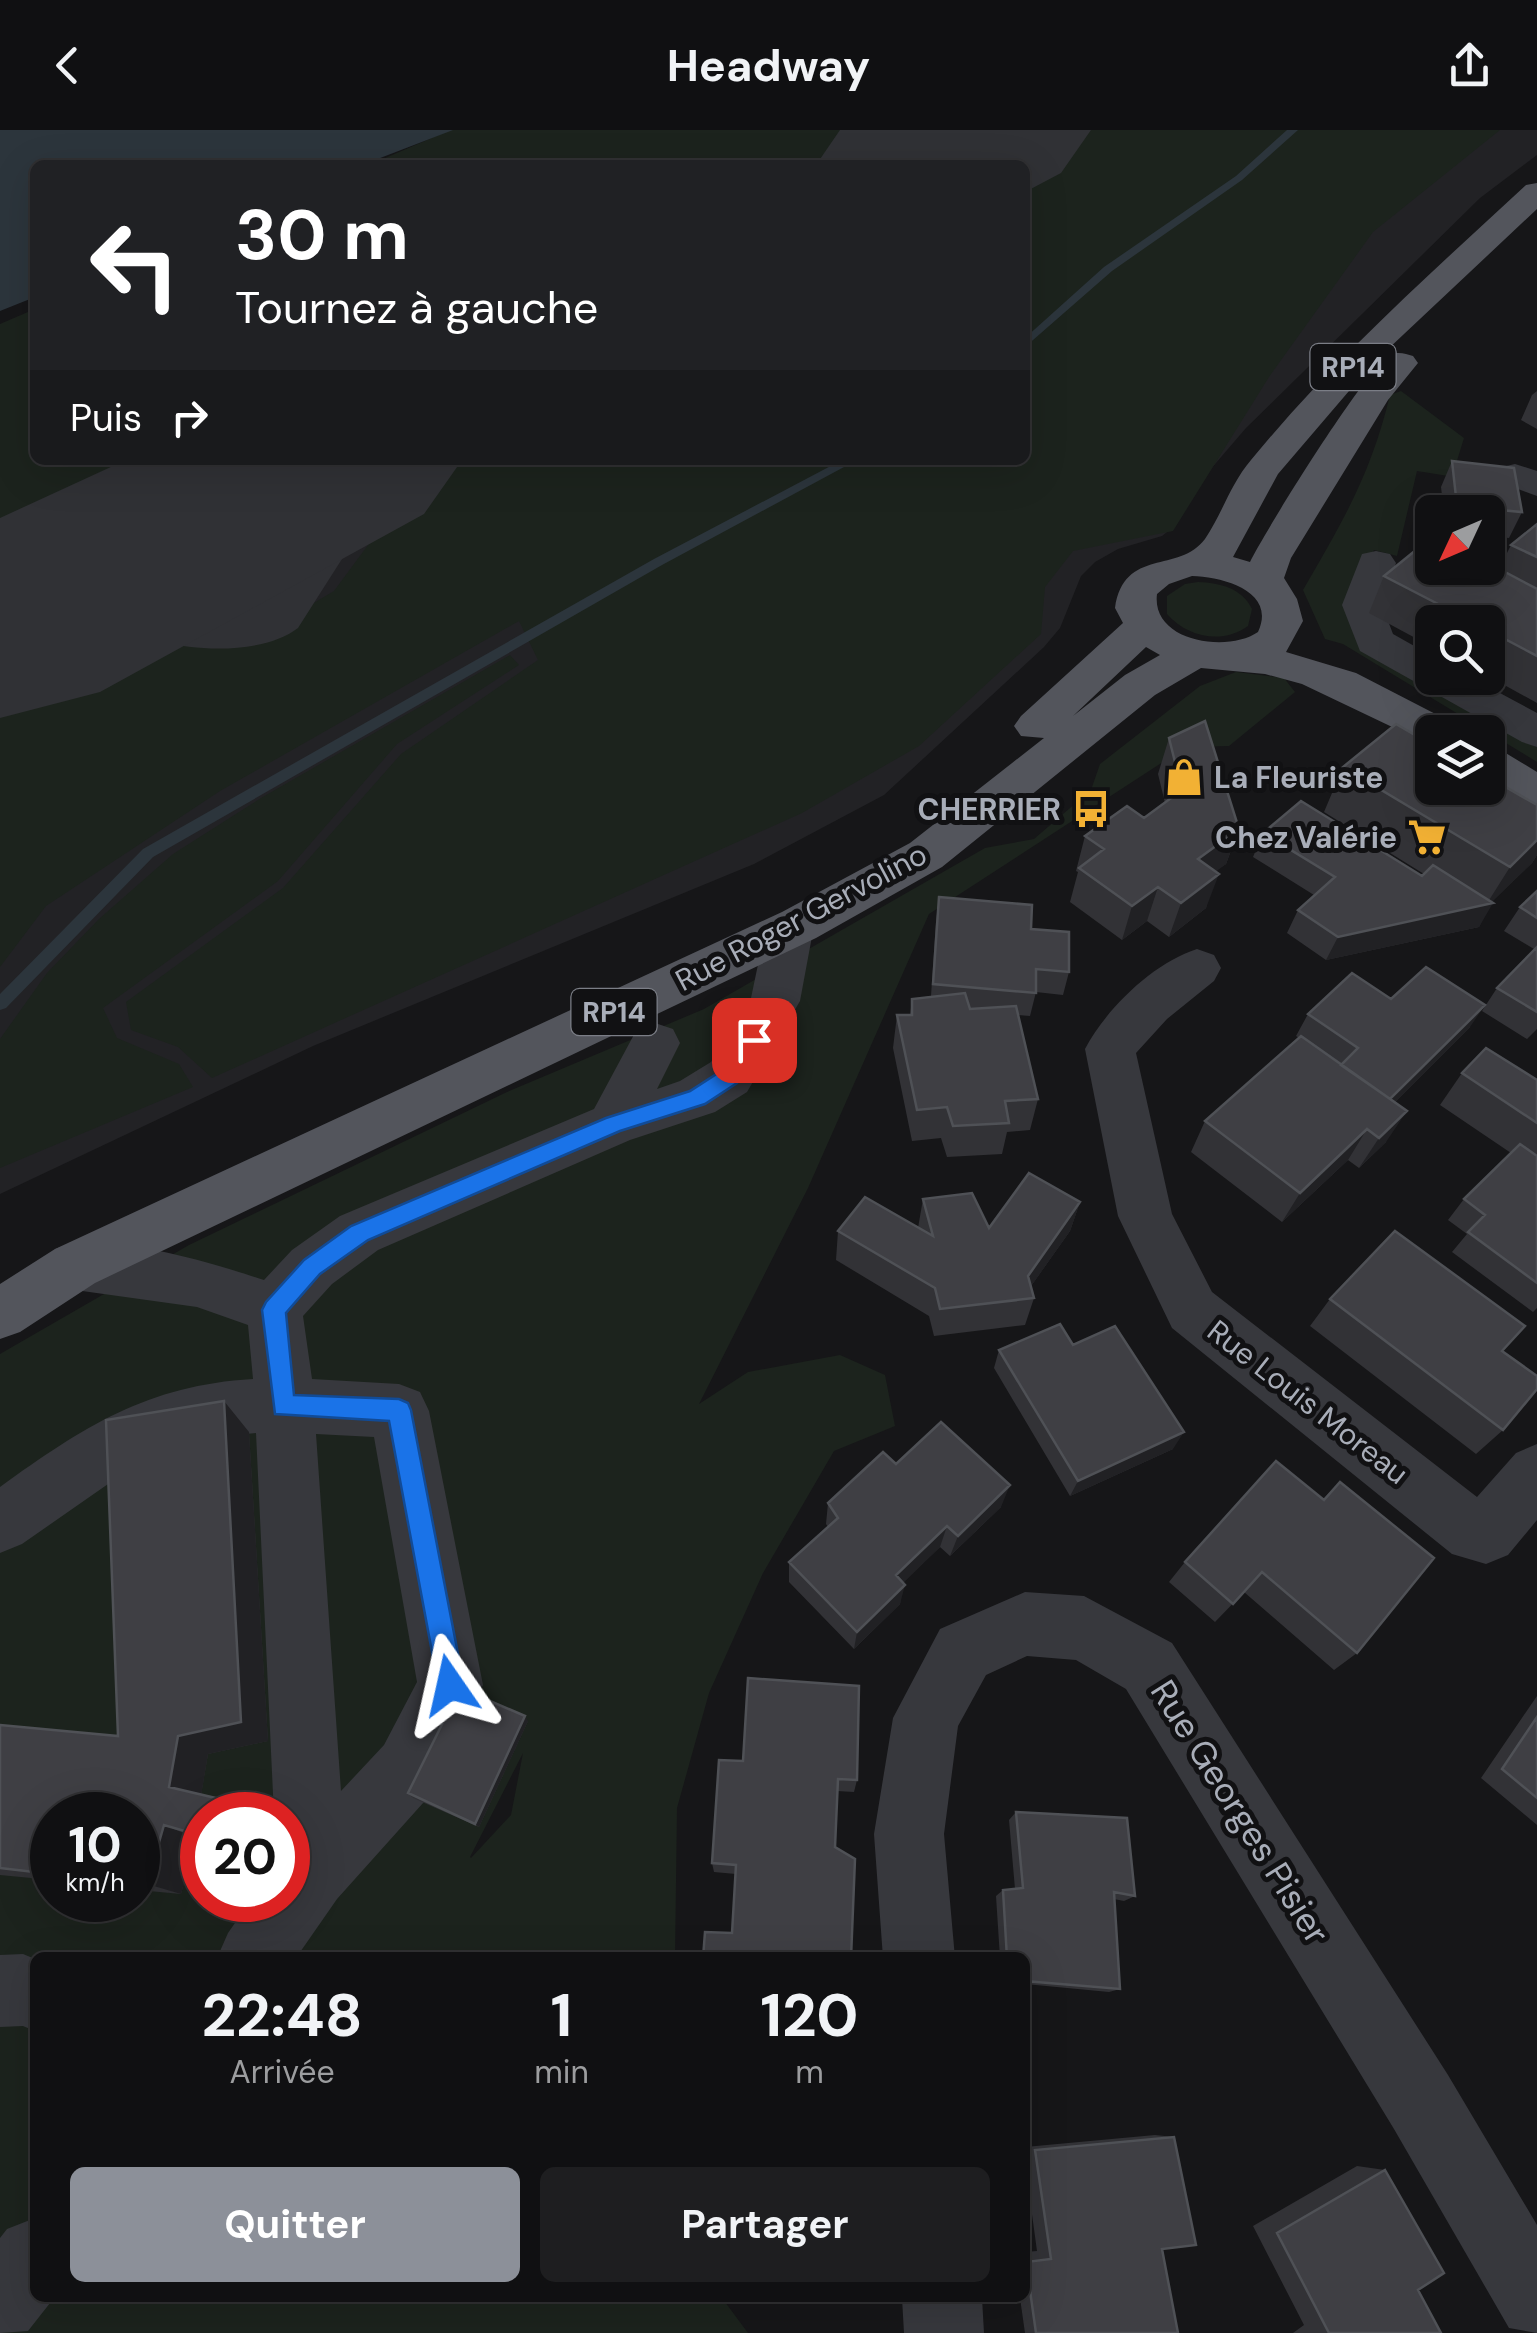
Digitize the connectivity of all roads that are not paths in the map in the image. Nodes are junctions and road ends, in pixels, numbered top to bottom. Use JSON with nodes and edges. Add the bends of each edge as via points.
{"nodes":[{"id":1,"x":1537,"y":192,"type":"edge"},
{"id":2,"x":1537,"y":225,"type":"edge"},
{"id":3,"x":1376,"y":562,"type":"dead end"},
{"id":4,"x":1196,"y":564,"type":"junction"},
{"id":5,"x":1278,"y":599,"type":"junction"},
{"id":6,"x":1144,"y":626,"type":"junction"},
{"id":7,"x":1216,"y":656,"type":"junction"},
{"id":8,"x":1415,"y":664,"type":"edge"},
{"id":9,"x":1471,"y":695,"type":"edge"},
{"id":10,"x":1415,"y":719,"type":"edge"},
{"id":11,"x":1415,"y":720,"type":"edge"},
{"id":12,"x":1537,"y":732,"type":"edge"},
{"id":13,"x":1505,"y":773,"type":"edge"},
{"id":14,"x":1537,"y":793,"type":"edge"},
{"id":15,"x":789,"y":930,"type":"junction"},
{"id":16,"x":1197,"y":968,"type":"dead end"},
{"id":17,"x":654,"y":1043,"type":"dead end"},
{"id":18,"x":613,"y":1124,"type":"junction"},
{"id":19,"x":76,"y":1266,"type":"junction"},
{"id":20,"x":0,"y":1270,"type":"edge"},
{"id":21,"x":274,"y":1310,"type":"junction"},
{"id":22,"x":0,"y":1314,"type":"edge"},
{"id":23,"x":283,"y":1406,"type":"junction"},
{"id":24,"x":1537,"y":1473,"type":"edge"},
{"id":25,"x":0,"y":1523,"type":"edge"},
{"id":26,"x":312,"y":1874,"type":"junction"},
{"id":27,"x":257,"y":1952,"type":"edge"},
{"id":28,"x":918,"y":1952,"type":"edge"},
{"id":29,"x":0,"y":1991,"type":"edge"},
{"id":30,"x":30,"y":1993,"type":"edge"},
{"id":31,"x":1537,"y":2300,"type":"edge"},
{"id":32,"x":942,"y":2302,"type":"edge"},
{"id":33,"x":944,"y":2333,"type":"edge"}],
"edges":[{"from":1,"to":4,"type":"main road","number":"RP14","via":[[1337,384],[1262,470],[1218,550]]},
{"from":2,"to":5,"type":"main road","number":"RP14","via":[[1373,394],[1271,558],[1264,578]]},
{"from":3,"to":8,"type":"street","via":[[1362,605],[1375,642]]},
{"from":4,"to":5,"type":"main road","via":[[1239,570]]},
{"from":4,"to":6,"type":"main road","via":[[1169,568],[1140,586],[1136,612]]},
{"from":5,"to":7,"type":"main road","via":[[1286,620],[1282,634],[1257,652]]},
{"from":5,"to":10,"type":"main road","via":[[1328,658]]},
{"from":6,"to":7,"type":"main road","via":[[1174,648]]},
{"from":6,"to":20,"type":"main road","name":"Rue Roger Gervolino","number":"RP14","via":[[954,801],[862,869],[769,918],[344,1102]]},
{"from":7,"to":11,"type":"main road","via":[[1312,670]]},
{"from":7,"to":15,"type":"main road","name":"Rue Roger Gervolino","number":"RP14","via":[[1140,686],[926,855]]},
{"from":9,"to":12,"type":"street"},
{"from":13,"to":14,"type":"main road"},
{"from":15,"to":18,"type":"street","via":[[775,1000],[729,1077],[697,1098]]},
{"from":15,"to":19,"type":"main road","name":"Rue Roger Gervolino","number":"RP14"},
{"from":16,"to":24,"type":"street","name":"Rue Louis Moreau","via":[[1149,1004],[1110,1049],[1145,1216],[1192,1310],[1474,1533],[1486,1534]]},
{"from":17,"to":18,"type":"street"},
{"from":18,"to":21,"type":"street","via":[[360,1233],[312,1267]]},
{"from":19,"to":21,"type":"street","via":[[197,1282]]},
{"from":19,"to":22,"type":"main road","name":"Rue Roger Gervolino","number":"RP14"},
{"from":21,"to":23,"type":"street"},
{"from":23,"to":25,"type":"street","via":[[198,1412],[135,1431]]},
{"from":23,"to":26,"type":"street"},
{"from":23,"to":26,"type":"street","via":[[399,1410],[450,1685],[408,1769]]},
{"from":26,"to":27,"type":"street"},
{"from":28,"to":31,"type":"street","name":"Rue Georges Pisier","via":[[908,1834],[926,1718],[963,1652],[1025,1624],[1084,1628],[1149,1666]]},
{"from":29,"to":30,"type":"street"},
{"from":32,"to":33,"type":"street"}]}
